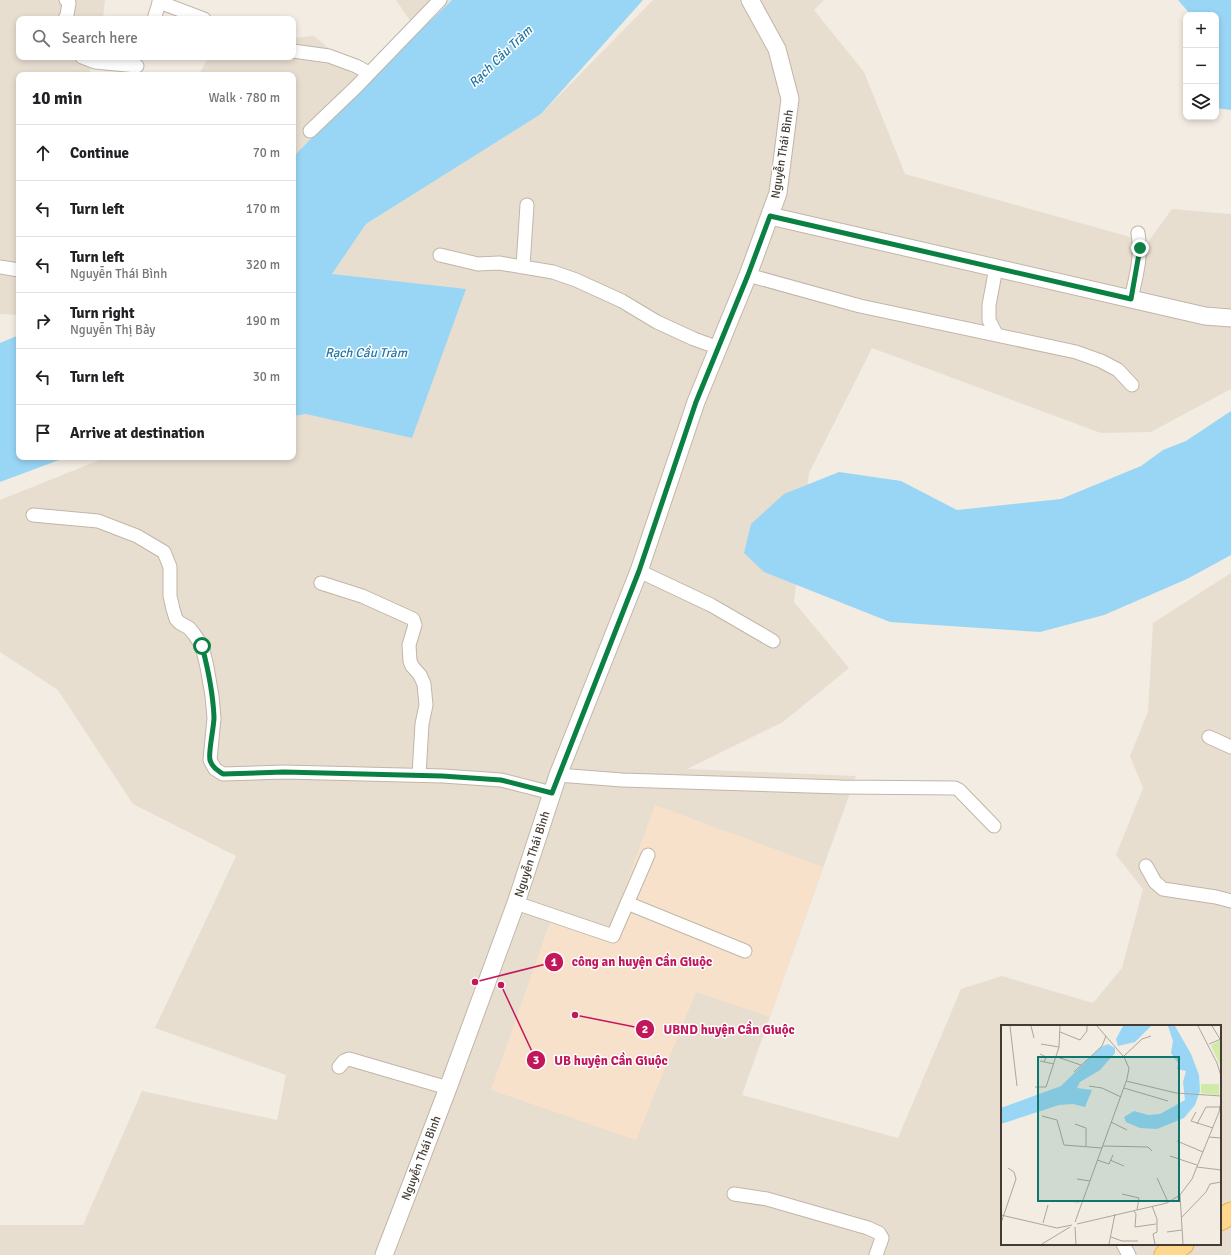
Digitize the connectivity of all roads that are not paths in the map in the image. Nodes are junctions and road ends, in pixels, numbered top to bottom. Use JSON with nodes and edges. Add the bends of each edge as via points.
{"nodes":[{"id":1,"x":66,"y":0,"type":"edge"},
{"id":2,"x":440,"y":0,"type":"edge"},
{"id":3,"x":750,"y":0,"type":"edge"},
{"id":4,"x":160,"y":1,"type":"edge"},
{"id":5,"x":66,"y":16,"type":"edge"},
{"id":6,"x":155,"y":16,"type":"edge"},
{"id":7,"x":197,"y":16,"type":"edge"},
{"id":8,"x":296,"y":51,"type":"edge"},
{"id":9,"x":90,"y":60,"type":"edge"},
{"id":10,"x":137,"y":66,"type":"edge"},
{"id":11,"x":369,"y":73,"type":"junction"},
{"id":12,"x":310,"y":131,"type":"dead end"},
{"id":13,"x":527,"y":205,"type":"dead end"},
{"id":14,"x":770,"y":216,"type":"junction"},
{"id":15,"x":1138,"y":233,"type":"dead end"},
{"id":16,"x":440,"y":255,"type":"dead end"},
{"id":17,"x":523,"y":266,"type":"junction"},
{"id":18,"x":0,"y":267,"type":"edge"},
{"id":19,"x":996,"y":268,"type":"junction"},
{"id":20,"x":16,"y":270,"type":"edge"},
{"id":21,"x":748,"y":275,"type":"junction"},
{"id":22,"x":1131,"y":299,"type":"junction"},
{"id":23,"x":1231,"y":318,"type":"edge"},
{"id":24,"x":996,"y":334,"type":"junction"},
{"id":25,"x":719,"y":348,"type":"junction"},
{"id":26,"x":1132,"y":385,"type":"dead end"},
{"id":27,"x":33,"y":515,"type":"dead end"},
{"id":28,"x":639,"y":571,"type":"junction"},
{"id":29,"x":321,"y":583,"type":"dead end"},
{"id":30,"x":774,"y":640,"type":"dead end"},
{"id":31,"x":1209,"y":737,"type":"dead end"},
{"id":32,"x":1231,"y":747,"type":"edge"},
{"id":33,"x":419,"y":775,"type":"junction"},
{"id":34,"x":558,"y":775,"type":"junction"},
{"id":35,"x":552,"y":793,"type":"junction"},
{"id":36,"x":994,"y":826,"type":"dead end"},
{"id":37,"x":648,"y":855,"type":"dead end"},
{"id":38,"x":1146,"y":866,"type":"dead end"},
{"id":39,"x":1231,"y":901,"type":"edge"},
{"id":40,"x":516,"y":903,"type":"junction"},
{"id":41,"x":627,"y":903,"type":"junction"},
{"id":42,"x":745,"y":951,"type":"dead end"},
{"id":43,"x":339,"y":1067,"type":"dead end"},
{"id":44,"x":448,"y":1088,"type":"junction"},
{"id":45,"x":734,"y":1194,"type":"dead end"},
{"id":46,"x":1231,"y":1213,"type":"edge"},
{"id":47,"x":1221,"y":1219,"type":"edge"},
{"id":48,"x":1124,"y":1245,"type":"edge"},
{"id":49,"x":384,"y":1255,"type":"edge"},
{"id":50,"x":876,"y":1255,"type":"edge"},
{"id":51,"x":1129,"y":1255,"type":"edge"}],
"edges":[{"from":1,"to":5,"type":"street","via":[[69,3]]},
{"from":2,"to":11,"type":"street"},
{"from":3,"to":14,"type":"street","name":"Nguyễn Thái Bình","via":[[777,49],[790,99],[778,193]]},
{"from":4,"to":6,"type":"street"},
{"from":4,"to":7,"type":"street"},
{"from":8,"to":11,"type":"street","via":[[329,56]]},
{"from":9,"to":10,"type":"street"},
{"from":11,"to":12,"type":"street"},
{"from":13,"to":17,"type":"street"},
{"from":14,"to":19,"type":"street"},
{"from":14,"to":21,"type":"street","name":"Nguyễn Thái Bình"},
{"from":15,"to":22,"type":"street","via":[[1140,255]]},
{"from":16,"to":17,"type":"street","via":[[478,264]]},
{"from":17,"to":25,"type":"street","via":[[576,280],[622,301],[664,325]]},
{"from":18,"to":20,"type":"street"},
{"from":19,"to":22,"type":"street"},
{"from":19,"to":24,"type":"street","via":[[989,305],[989,320]]},
{"from":21,"to":24,"type":"street","via":[[860,306]]},
{"from":21,"to":25,"type":"street","name":"Nguyễn Thái Bình"},
{"from":22,"to":23,"type":"street","via":[[1205,316]]},
{"from":24,"to":26,"type":"street","via":[[1076,352],[1101,361],[1118,370]]},
{"from":25,"to":28,"type":"street","name":"Nguyễn Thái Bình","via":[[696,402]]},
{"from":27,"to":33,"type":"street","via":[[98,520],[137,536],[164,552],[170,567],[170,596],[174,614],[180,623],[189,628],[202,646],[207,667],[214,718],[210,760],[215,769],[223,774],[284,772]]},
{"from":28,"to":30,"type":"street","via":[[712,605]]},
{"from":28,"to":34,"type":"street","name":"Nguyễn Thái Bình"},
{"from":29,"to":33,"type":"street","via":[[362,596],[409,616],[415,622],[409,645],[410,661],[424,684],[426,705],[422,724]]},
{"from":31,"to":32,"type":"street"},
{"from":33,"to":35,"type":"street","via":[[501,780]]},
{"from":34,"to":35,"type":"street","name":"Nguyễn Thái Bình"},
{"from":34,"to":36,"type":"street","via":[[622,780],[955,788]]},
{"from":35,"to":40,"type":"street","name":"Nguyễn Thái Bình"},
{"from":37,"to":41,"type":"street"},
{"from":38,"to":39,"type":"street","via":[[1155,882],[1163,889]]},
{"from":40,"to":41,"type":"street","via":[[613,936]]},
{"from":40,"to":44,"type":"street","name":"Nguyễn Thái Bình"},
{"from":41,"to":42,"type":"street"},
{"from":43,"to":44,"type":"street","via":[[350,1059]]},
{"from":44,"to":49,"type":"street","name":"Nguyễn Thái Bình"},
{"from":45,"to":50,"type":"street","via":[[780,1202],[874,1231],[882,1238]]},
{"from":46,"to":47,"type":"main road"},
{"from":48,"to":51,"type":"street"}]}
